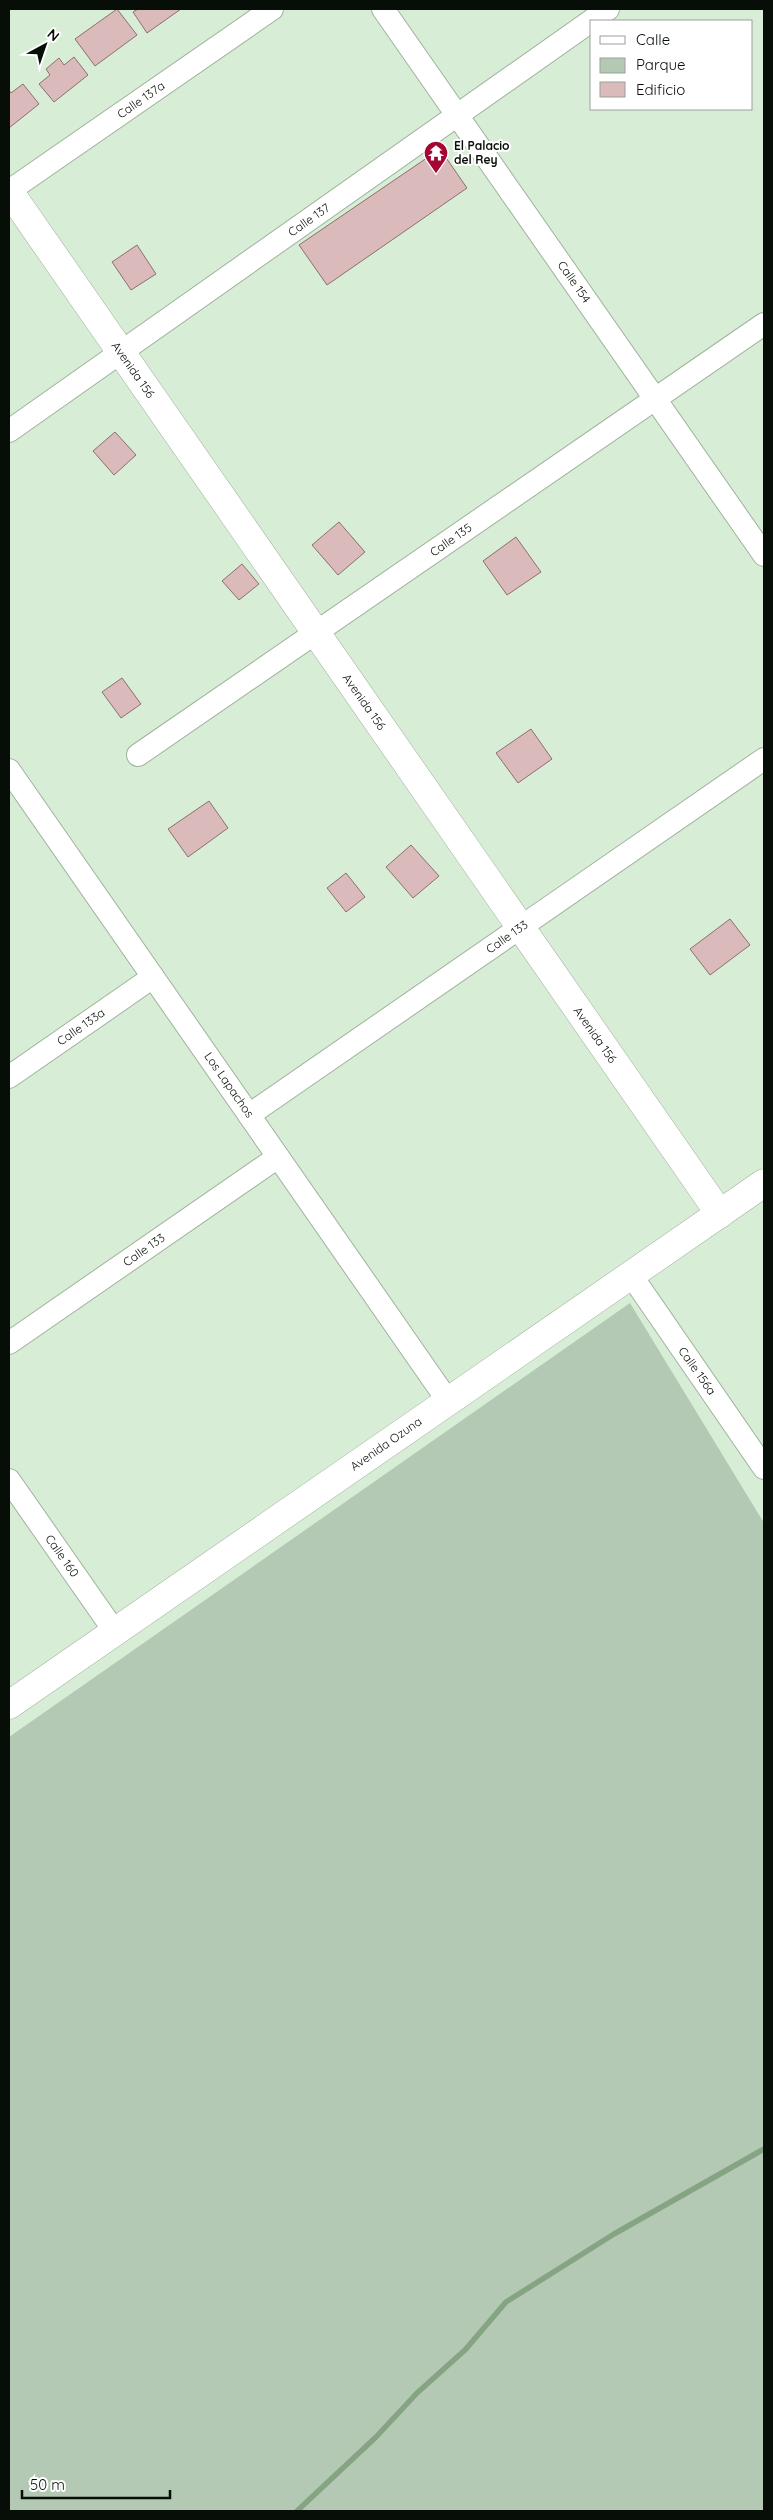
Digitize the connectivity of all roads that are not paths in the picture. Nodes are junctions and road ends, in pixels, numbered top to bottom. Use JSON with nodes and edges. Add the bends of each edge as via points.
{"nodes":[{"id":1,"x":272,"y":9,"type":"edge"},
{"id":2,"x":383,"y":9,"type":"edge"},
{"id":3,"x":608,"y":9,"type":"edge"},
{"id":4,"x":592,"y":20,"type":"edge"},
{"id":5,"x":590,"y":22,"type":"edge"},
{"id":6,"x":457,"y":115,"type":"junction"},
{"id":7,"x":9,"y":191,"type":"edge"},
{"id":8,"x":764,"y":324,"type":"edge"},
{"id":9,"x":122,"y":353,"type":"junction"},
{"id":10,"x":655,"y":399,"type":"junction"},
{"id":11,"x":9,"y":431,"type":"edge"},
{"id":12,"x":764,"y":554,"type":"edge"},
{"id":13,"x":316,"y":633,"type":"junction"},
{"id":14,"x":138,"y":755,"type":"dead end"},
{"id":15,"x":764,"y":759,"type":"edge"},
{"id":16,"x":9,"y":770,"type":"edge"},
{"id":17,"x":16,"y":796,"type":"edge"},
{"id":18,"x":521,"y":928,"type":"junction"},
{"id":19,"x":153,"y":977,"type":"junction"},
{"id":20,"x":9,"y":1077,"type":"edge"},
{"id":21,"x":250,"y":1115,"type":"junction"},
{"id":22,"x":278,"y":1157,"type":"junction"},
{"id":23,"x":764,"y":1183,"type":"edge"},
{"id":24,"x":720,"y":1214,"type":"junction"},
{"id":25,"x":630,"y":1275,"type":"junction"},
{"id":26,"x":9,"y":1344,"type":"edge"},
{"id":27,"x":448,"y":1401,"type":"junction"},
{"id":28,"x":764,"y":1468,"type":"edge"},
{"id":29,"x":9,"y":1480,"type":"edge"},
{"id":30,"x":115,"y":1632,"type":"junction"},
{"id":31,"x":9,"y":1705,"type":"edge"}],
"edges":[{"from":1,"to":7,"type":"street","name":"Calle 137a"},
{"from":2,"to":6,"type":"street","name":"Calle 154"},
{"from":3,"to":4,"type":"street","name":"Calle 137"},
{"from":5,"to":6,"type":"street","name":"Calle 137"},
{"from":6,"to":9,"type":"street","name":"Calle 137"},
{"from":6,"to":10,"type":"street","name":"Calle 154"},
{"from":7,"to":9,"type":"main road","name":"Avenida 156"},
{"from":8,"to":10,"type":"street","name":"Calle 135"},
{"from":9,"to":11,"type":"street","name":"Calle 137"},
{"from":9,"to":13,"type":"main road","name":"Avenida 156"},
{"from":10,"to":12,"type":"street","name":"Calle 154"},
{"from":10,"to":13,"type":"street","name":"Calle 135"},
{"from":13,"to":14,"type":"street","name":"Calle 135"},
{"from":13,"to":18,"type":"main road","name":"Avenida 156"},
{"from":15,"to":18,"type":"street","name":"Calle 133"},
{"from":16,"to":17,"type":"street","name":"Los Lapachos"},
{"from":17,"to":19,"type":"street","name":"Los Lapachos"},
{"from":18,"to":21,"type":"street","name":"Calle 133"},
{"from":18,"to":24,"type":"main road","name":"Avenida 156"},
{"from":19,"to":20,"type":"street","name":"Calle 133a"},
{"from":19,"to":21,"type":"street","name":"Los Lapachos"},
{"from":21,"to":22,"type":"street","name":"Los Lapachos"},
{"from":22,"to":26,"type":"street","name":"Calle 133"},
{"from":22,"to":27,"type":"street","name":"Los Lapachos"},
{"from":23,"to":24,"type":"main road","name":"Avenida Ozuna"},
{"from":24,"to":25,"type":"main road","name":"Avenida Ozuna"},
{"from":25,"to":27,"type":"main road","name":"Avenida Ozuna"},
{"from":25,"to":28,"type":"street","name":"Calle 156a"},
{"from":27,"to":30,"type":"main road","name":"Avenida Ozuna"},
{"from":29,"to":30,"type":"street","name":"Calle 160"},
{"from":30,"to":31,"type":"main road","name":"Avenida Ozuna"}]}
